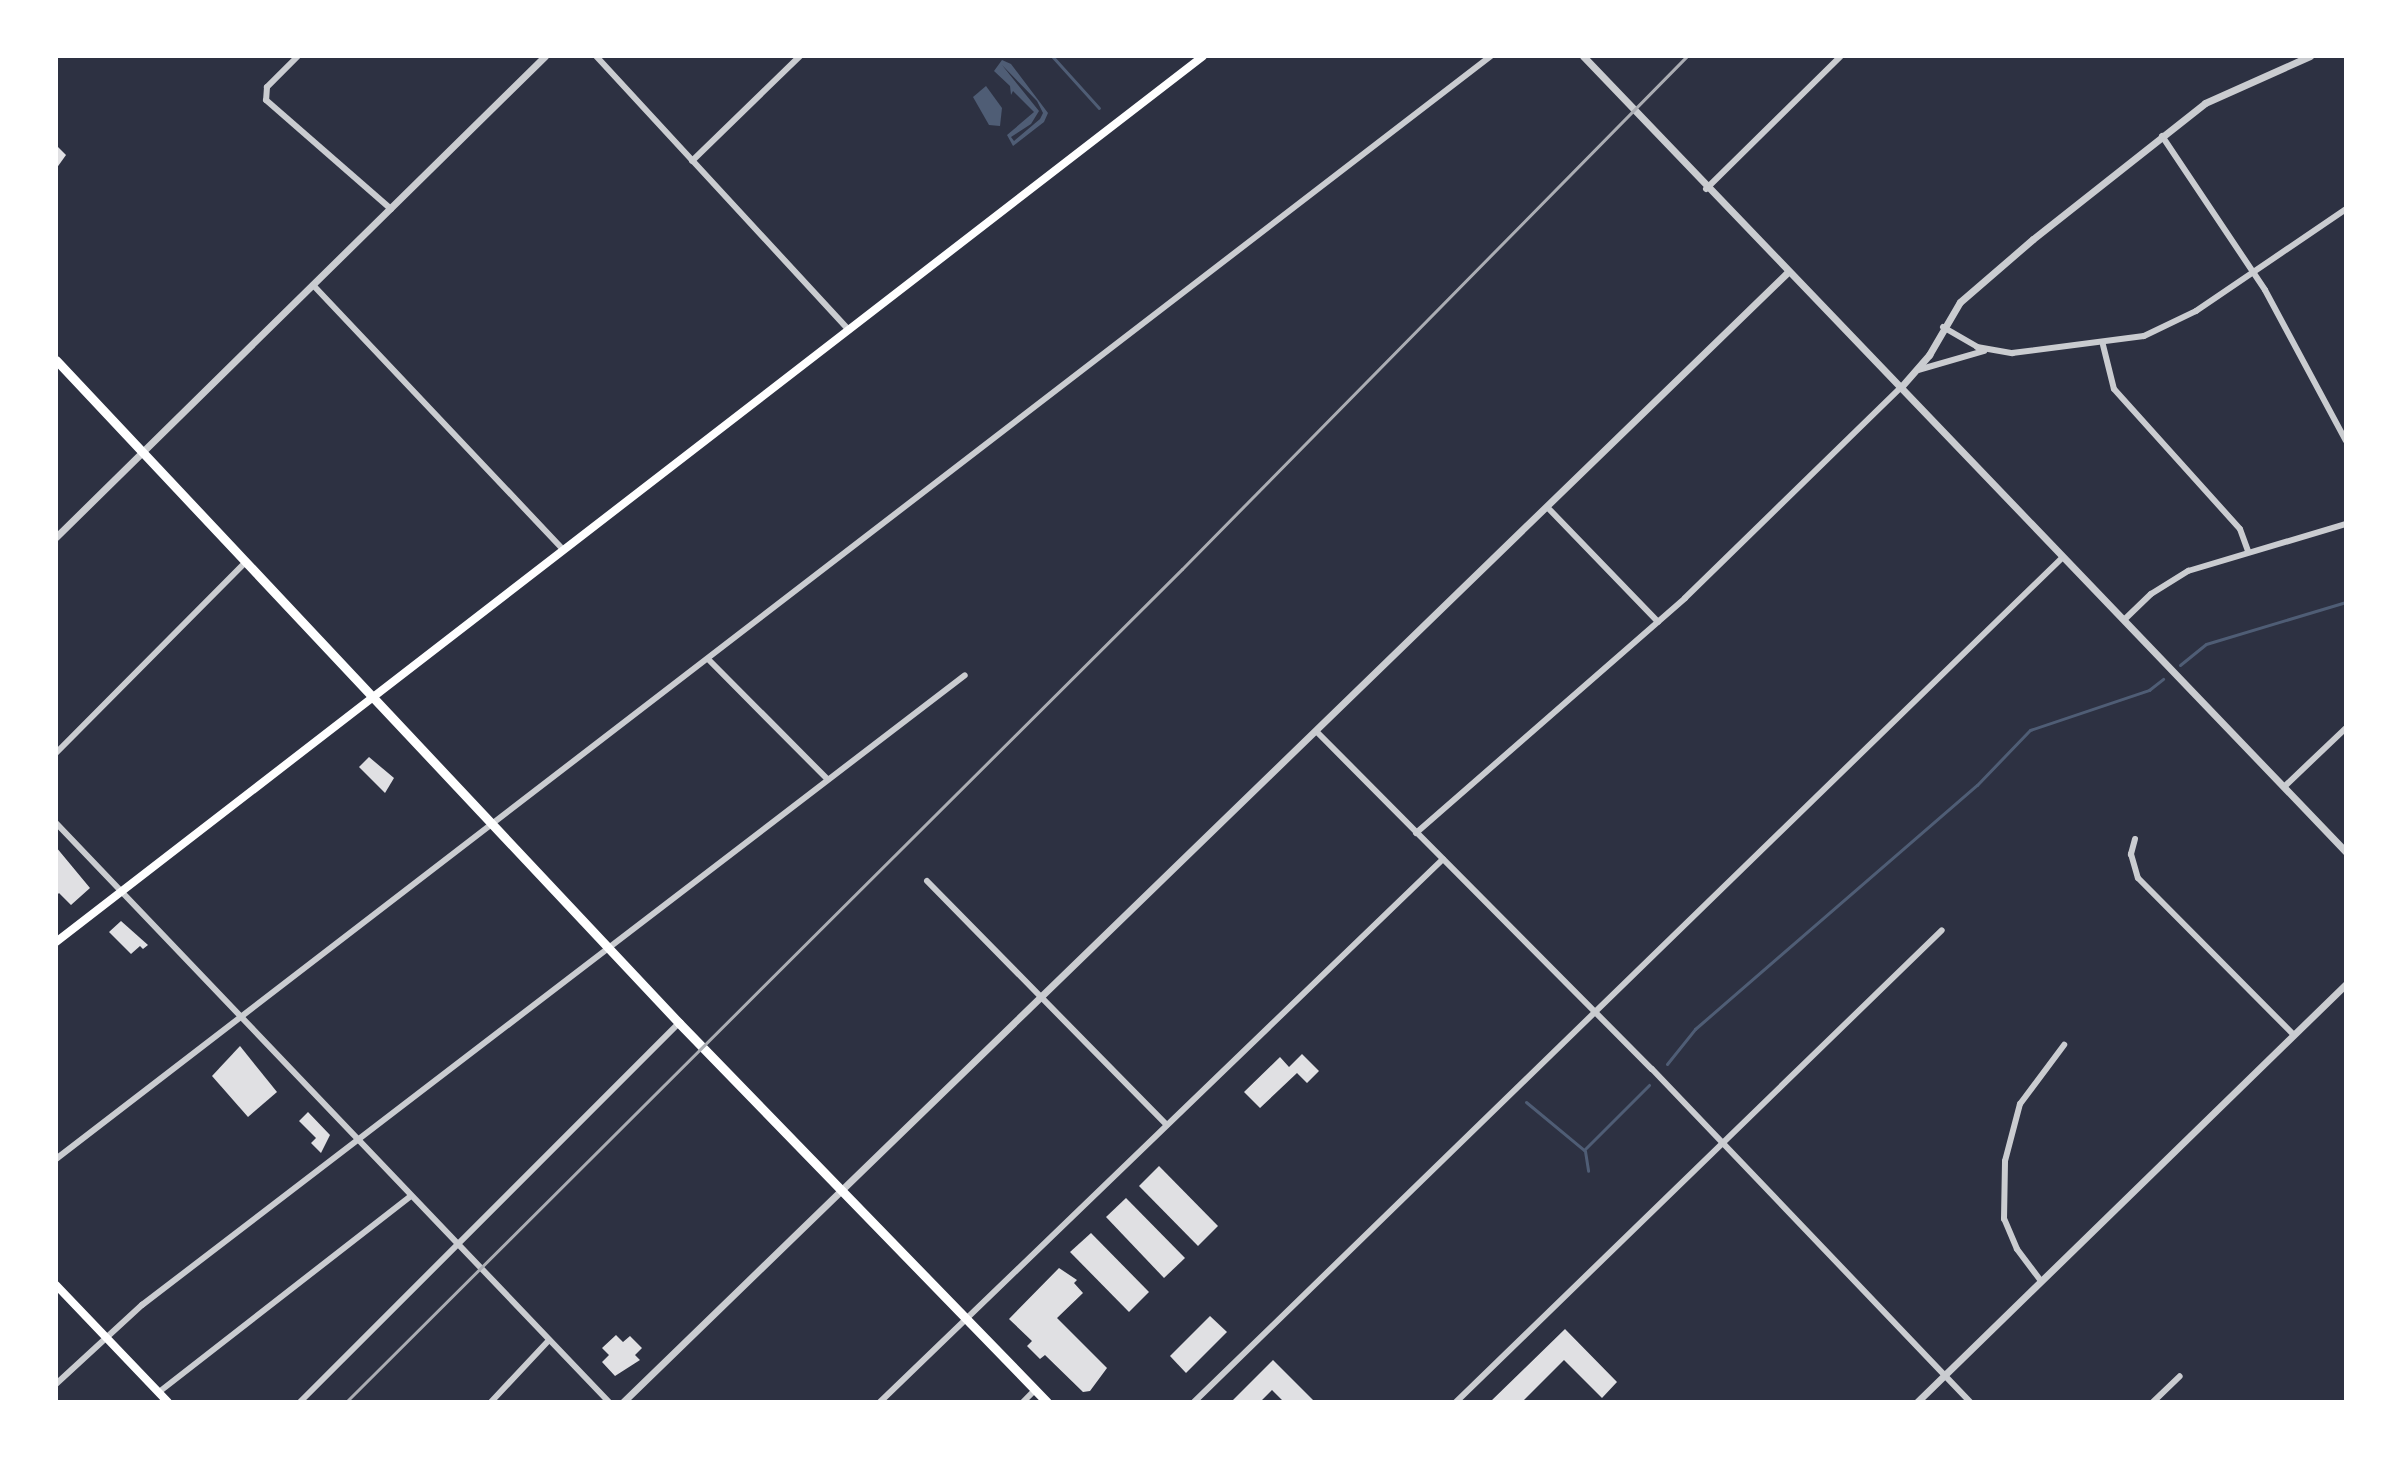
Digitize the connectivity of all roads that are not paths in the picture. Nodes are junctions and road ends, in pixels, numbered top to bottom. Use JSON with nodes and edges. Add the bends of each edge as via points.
{"nodes":[{"id":1,"x":298,"y":56,"type":"edge"},
{"id":2,"x":545,"y":56,"type":"edge"},
{"id":3,"x":596,"y":56,"type":"edge"},
{"id":4,"x":800,"y":56,"type":"edge"},
{"id":5,"x":1203,"y":56,"type":"edge"},
{"id":6,"x":1491,"y":56,"type":"edge"},
{"id":7,"x":1583,"y":56,"type":"edge"},
{"id":8,"x":1841,"y":56,"type":"edge"},
{"id":9,"x":2310,"y":56,"type":"edge"},
{"id":10,"x":2162,"y":136,"type":"junction"},
{"id":11,"x":692,"y":161,"type":"junction"},
{"id":12,"x":1706,"y":189,"type":"junction"},
{"id":13,"x":391,"y":209,"type":"junction"},
{"id":14,"x":2346,"y":209,"type":"edge"},
{"id":15,"x":2252,"y":271,"type":"junction"},
{"id":16,"x":1787,"y":273,"type":"junction"},
{"id":17,"x":313,"y":285,"type":"junction"},
{"id":18,"x":1943,"y":327,"type":"junction"},
{"id":19,"x":849,"y":330,"type":"junction"},
{"id":20,"x":2103,"y":345,"type":"junction"},
{"id":21,"x":1987,"y":350,"type":"junction"},
{"id":22,"x":56,"y":360,"type":"edge"},
{"id":23,"x":1916,"y":370,"type":"junction"},
{"id":24,"x":1901,"y":387,"type":"junction"},
{"id":25,"x":2346,"y":441,"type":"edge"},
{"id":26,"x":144,"y":451,"type":"junction"},
{"id":27,"x":1549,"y":509,"type":"junction"},
{"id":28,"x":2346,"y":524,"type":"edge"},
{"id":29,"x":56,"y":537,"type":"edge"},
{"id":30,"x":564,"y":550,"type":"junction"},
{"id":31,"x":2248,"y":551,"type":"junction"},
{"id":32,"x":2063,"y":557,"type":"junction"},
{"id":33,"x":246,"y":562,"type":"junction"},
{"id":34,"x":2125,"y":619,"type":"junction"},
{"id":35,"x":1658,"y":622,"type":"junction"},
{"id":36,"x":709,"y":660,"type":"junction"},
{"id":37,"x":965,"y":675,"type":"dead end"},
{"id":38,"x":373,"y":698,"type":"junction"},
{"id":39,"x":2346,"y":728,"type":"edge"},
{"id":40,"x":1317,"y":732,"type":"junction"},
{"id":41,"x":56,"y":753,"type":"edge"},
{"id":42,"x":827,"y":779,"type":"junction"},
{"id":43,"x":2285,"y":786,"type":"junction"},
{"id":44,"x":56,"y":823,"type":"edge"},
{"id":45,"x":492,"y":824,"type":"junction"},
{"id":46,"x":1416,"y":833,"type":"junction"},
{"id":47,"x":2135,"y":839,"type":"dead end"},
{"id":48,"x":2346,"y":852,"type":"edge"},
{"id":49,"x":1443,"y":859,"type":"junction"},
{"id":50,"x":927,"y":881,"type":"dead end"},
{"id":51,"x":120,"y":892,"type":"junction"},
{"id":52,"x":1942,"y":930,"type":"dead end"},
{"id":53,"x":56,"y":942,"type":"edge"},
{"id":54,"x":609,"y":947,"type":"junction"},
{"id":55,"x":2346,"y":984,"type":"edge"},
{"id":56,"x":1040,"y":996,"type":"junction"},
{"id":57,"x":1594,"y":1013,"type":"junction"},
{"id":58,"x":239,"y":1018,"type":"junction"},
{"id":59,"x":679,"y":1023,"type":"junction"},
{"id":60,"x":2294,"y":1035,"type":"junction"},
{"id":61,"x":2064,"y":1045,"type":"dead end"},
{"id":62,"x":1167,"y":1125,"type":"junction"},
{"id":63,"x":358,"y":1141,"type":"junction"},
{"id":64,"x":1721,"y":1143,"type":"junction"},
{"id":65,"x":56,"y":1159,"type":"edge"},
{"id":66,"x":843,"y":1190,"type":"junction"},
{"id":67,"x":411,"y":1196,"type":"junction"},
{"id":68,"x":456,"y":1244,"type":"junction"},
{"id":69,"x":2041,"y":1281,"type":"junction"},
{"id":70,"x":56,"y":1285,"type":"edge"},
{"id":71,"x":966,"y":1321,"type":"junction"},
{"id":72,"x":106,"y":1337,"type":"junction"},
{"id":73,"x":549,"y":1340,"type":"junction"},
{"id":74,"x":1945,"y":1376,"type":"junction"},
{"id":75,"x":2180,"y":1376,"type":"dead end"},
{"id":76,"x":56,"y":1384,"type":"edge"},
{"id":77,"x":1035,"y":1390,"type":"junction"},
{"id":78,"x":159,"y":1392,"type":"junction"},
{"id":79,"x":168,"y":1402,"type":"edge"},
{"id":80,"x":300,"y":1402,"type":"edge"},
{"id":81,"x":491,"y":1402,"type":"edge"},
{"id":82,"x":609,"y":1402,"type":"edge"},
{"id":83,"x":623,"y":1402,"type":"edge"},
{"id":84,"x":880,"y":1402,"type":"edge"},
{"id":85,"x":1023,"y":1402,"type":"edge"},
{"id":86,"x":1047,"y":1402,"type":"edge"},
{"id":87,"x":1194,"y":1402,"type":"edge"},
{"id":88,"x":1456,"y":1402,"type":"edge"},
{"id":89,"x":1917,"y":1402,"type":"edge"},
{"id":90,"x":1970,"y":1402,"type":"edge"},
{"id":91,"x":2153,"y":1402,"type":"edge"}],
"edges":[{"from":1,"to":13,"type":"street","via":[[267,87],[266,100]]},
{"from":2,"to":13,"type":"street"},
{"from":3,"to":11,"type":"street"},
{"from":4,"to":11,"type":"street"},
{"from":5,"to":19,"type":"main road"},
{"from":6,"to":36,"type":"street"},
{"from":7,"to":12,"type":"street"},
{"from":8,"to":12,"type":"street"},
{"from":9,"to":10,"type":"street","via":[[2239,83]]},
{"from":10,"to":15,"type":"street"},
{"from":10,"to":18,"type":"street","via":[[1973,290]]},
{"from":11,"to":19,"type":"street"},
{"from":12,"to":16,"type":"street"},
{"from":13,"to":17,"type":"street"},
{"from":14,"to":15,"type":"street"},
{"from":15,"to":20,"type":"street","via":[[2164,328]]},
{"from":15,"to":25,"type":"street"},
{"from":16,"to":24,"type":"street"},
{"from":16,"to":27,"type":"street"},
{"from":17,"to":26,"type":"street"},
{"from":17,"to":30,"type":"street"},
{"from":18,"to":21,"type":"street"},
{"from":18,"to":23,"type":"street"},
{"from":19,"to":30,"type":"main road"},
{"from":20,"to":21,"type":"street"},
{"from":20,"to":31,"type":"street","via":[[2114,389],[2240,529]]},
{"from":21,"to":23,"type":"street"},
{"from":22,"to":26,"type":"main road"},
{"from":23,"to":24,"type":"street"},
{"from":24,"to":32,"type":"street"},
{"from":24,"to":35,"type":"street"},
{"from":26,"to":29,"type":"street"},
{"from":26,"to":33,"type":"main road"},
{"from":27,"to":35,"type":"street"},
{"from":27,"to":40,"type":"street"},
{"from":28,"to":31,"type":"street"},
{"from":30,"to":38,"type":"main road"},
{"from":31,"to":34,"type":"street","via":[[2188,571],[2151,594]]},
{"from":32,"to":34,"type":"street"},
{"from":32,"to":57,"type":"street"},
{"from":33,"to":38,"type":"main road"},
{"from":33,"to":41,"type":"street"},
{"from":34,"to":43,"type":"street"},
{"from":35,"to":46,"type":"street"},
{"from":36,"to":42,"type":"street"},
{"from":36,"to":45,"type":"street"},
{"from":37,"to":42,"type":"street"},
{"from":38,"to":45,"type":"main road"},
{"from":38,"to":51,"type":"main road"},
{"from":39,"to":43,"type":"street"},
{"from":40,"to":46,"type":"street"},
{"from":40,"to":56,"type":"street"},
{"from":42,"to":54,"type":"street"},
{"from":43,"to":48,"type":"street"},
{"from":44,"to":51,"type":"street"},
{"from":45,"to":54,"type":"main road"},
{"from":45,"to":58,"type":"street"},
{"from":46,"to":49,"type":"street"},
{"from":47,"to":60,"type":"street","via":[[2131,854],[2138,878]]},
{"from":49,"to":57,"type":"street"},
{"from":49,"to":62,"type":"street"},
{"from":50,"to":56,"type":"street"},
{"from":51,"to":53,"type":"main road"},
{"from":51,"to":58,"type":"street"},
{"from":52,"to":64,"type":"street"},
{"from":54,"to":59,"type":"main road"},
{"from":54,"to":63,"type":"street"},
{"from":55,"to":60,"type":"street"},
{"from":56,"to":62,"type":"street"},
{"from":56,"to":66,"type":"street"},
{"from":57,"to":64,"type":"street"},
{"from":57,"to":87,"type":"street"},
{"from":58,"to":63,"type":"street"},
{"from":58,"to":65,"type":"street"},
{"from":59,"to":66,"type":"main road"},
{"from":59,"to":68,"type":"street"},
{"from":60,"to":69,"type":"street"},
{"from":61,"to":69,"type":"street","via":[[2020,1104],[2005,1161],[2004,1219],[2017,1249]]},
{"from":62,"to":71,"type":"street"},
{"from":63,"to":67,"type":"street"},
{"from":63,"to":72,"type":"street"},
{"from":64,"to":74,"type":"street"},
{"from":64,"to":88,"type":"street"},
{"from":66,"to":71,"type":"main road"},
{"from":66,"to":83,"type":"street"},
{"from":67,"to":68,"type":"street"},
{"from":67,"to":78,"type":"street"},
{"from":68,"to":73,"type":"street"},
{"from":68,"to":80,"type":"street"},
{"from":69,"to":74,"type":"street"},
{"from":70,"to":72,"type":"main road"},
{"from":71,"to":77,"type":"main road"},
{"from":71,"to":84,"type":"street"},
{"from":72,"to":76,"type":"street"},
{"from":72,"to":78,"type":"main road"},
{"from":73,"to":81,"type":"street"},
{"from":73,"to":82,"type":"street"},
{"from":74,"to":89,"type":"street"},
{"from":74,"to":90,"type":"street"},
{"from":75,"to":91,"type":"street"},
{"from":77,"to":85,"type":"street"},
{"from":77,"to":86,"type":"main road"},
{"from":78,"to":79,"type":"main road"}]}
